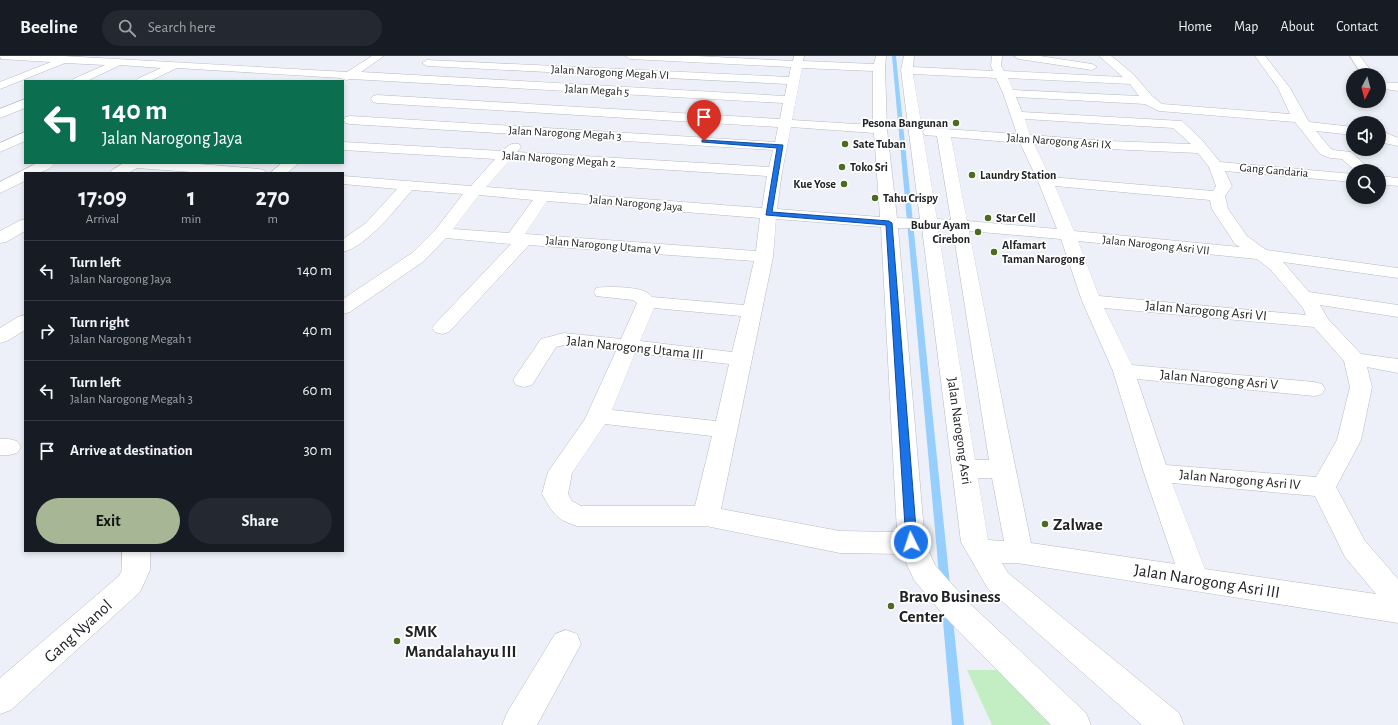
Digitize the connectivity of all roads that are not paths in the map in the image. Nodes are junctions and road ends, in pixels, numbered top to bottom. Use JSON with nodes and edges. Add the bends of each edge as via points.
{"nodes":[{"id":1,"x":1,"y":56,"type":"edge"},
{"id":2,"x":16,"y":56,"type":"edge"},
{"id":3,"x":135,"y":56,"type":"edge"},
{"id":4,"x":194,"y":56,"type":"edge"},
{"id":5,"x":379,"y":56,"type":"edge"},
{"id":6,"x":630,"y":56,"type":"edge"},
{"id":7,"x":638,"y":56,"type":"edge"},
{"id":8,"x":997,"y":56,"type":"edge"},
{"id":9,"x":1019,"y":56,"type":"edge"},
{"id":10,"x":1104,"y":56,"type":"edge"},
{"id":11,"x":1260,"y":56,"type":"edge"},
{"id":12,"x":1355,"y":56,"type":"edge"},
{"id":13,"x":690,"y":57,"type":"edge"},
{"id":14,"x":71,"y":58,"type":"edge"},
{"id":15,"x":252,"y":59,"type":"dead end"},
{"id":16,"x":432,"y":59,"type":"edge"},
{"id":17,"x":744,"y":59,"type":"edge"},
{"id":18,"x":312,"y":60,"type":"dead end"},
{"id":19,"x":798,"y":60,"type":"edge"},
{"id":20,"x":588,"y":61,"type":"dead end"},
{"id":21,"x":121,"y":62,"type":"junction"},
{"id":22,"x":880,"y":62,"type":"edge"},
{"id":23,"x":908,"y":63,"type":"edge"},
{"id":24,"x":175,"y":65,"type":"junction"},
{"id":25,"x":234,"y":68,"type":"junction"},
{"id":26,"x":1363,"y":68,"type":"edge"},
{"id":27,"x":580,"y":70,"type":"junction"},
{"id":28,"x":292,"y":71,"type":"junction"},
{"id":29,"x":1123,"y":71,"type":"junction"},
{"id":30,"x":350,"y":74,"type":"junction"},
{"id":31,"x":1000,"y":74,"type":"junction"},
{"id":32,"x":0,"y":78,"type":"edge"},
{"id":33,"x":216,"y":78,"type":"dead end"},
{"id":34,"x":18,"y":79,"type":"junction"},
{"id":35,"x":405,"y":79,"type":"junction"},
{"id":36,"x":79,"y":80,"type":"edge"},
{"id":37,"x":143,"y":80,"type":"edge"},
{"id":38,"x":277,"y":80,"type":"edge"},
{"id":39,"x":341,"y":80,"type":"edge"},
{"id":40,"x":793,"y":81,"type":"junction"},
{"id":41,"x":1133,"y":81,"type":"junction"},
{"id":42,"x":0,"y":86,"type":"edge"},
{"id":43,"x":1386,"y":86,"type":"edge"},
{"id":44,"x":1398,"y":87,"type":"edge"},
{"id":45,"x":566,"y":88,"type":"junction"},
{"id":46,"x":599,"y":90,"type":"junction"},
{"id":47,"x":1009,"y":93,"type":"junction"},
{"id":48,"x":377,"y":99,"type":"junction"},
{"id":49,"x":789,"y":100,"type":"junction"},
{"id":50,"x":1147,"y":100,"type":"junction"},
{"id":51,"x":24,"y":103,"type":"edge"},
{"id":52,"x":583,"y":111,"type":"junction"},
{"id":53,"x":0,"y":114,"type":"edge"},
{"id":54,"x":1016,"y":115,"type":"junction"},
{"id":55,"x":347,"y":123,"type":"edge"},
{"id":56,"x":785,"y":123,"type":"junction"},
{"id":57,"x":1302,"y":123,"type":"junction"},
{"id":58,"x":880,"y":129,"type":"junction"},
{"id":59,"x":1346,"y":130,"type":"edge"},
{"id":60,"x":529,"y":131,"type":"junction"},
{"id":61,"x":916,"y":131,"type":"junction"},
{"id":62,"x":567,"y":132,"type":"junction"},
{"id":63,"x":943,"y":133,"type":"junction"},
{"id":64,"x":24,"y":136,"type":"edge"},
{"id":65,"x":1386,"y":138,"type":"edge"},
{"id":66,"x":1025,"y":139,"type":"junction"},
{"id":67,"x":1398,"y":142,"type":"edge"},
{"id":68,"x":344,"y":146,"type":"edge"},
{"id":69,"x":781,"y":146,"type":"junction"},
{"id":70,"x":0,"y":148,"type":"edge"},
{"id":71,"x":1202,"y":149,"type":"junction"},
{"id":72,"x":0,"y":152,"type":"edge"},
{"id":73,"x":19,"y":154,"type":"dead end"},
{"id":74,"x":506,"y":155,"type":"junction"},
{"id":75,"x":46,"y":164,"type":"edge"},
{"id":76,"x":133,"y":164,"type":"edge"},
{"id":77,"x":149,"y":164,"type":"edge"},
{"id":78,"x":290,"y":164,"type":"edge"},
{"id":79,"x":1357,"y":164,"type":"edge"},
{"id":80,"x":1216,"y":166,"type":"junction"},
{"id":81,"x":203,"y":168,"type":"edge"},
{"id":82,"x":30,"y":172,"type":"edge"},
{"id":83,"x":119,"y":172,"type":"edge"},
{"id":84,"x":248,"y":172,"type":"edge"},
{"id":85,"x":278,"y":172,"type":"edge"},
{"id":86,"x":776,"y":172,"type":"junction"},
{"id":87,"x":24,"y":176,"type":"edge"},
{"id":88,"x":1346,"y":177,"type":"edge"},
{"id":89,"x":344,"y":181,"type":"edge"},
{"id":90,"x":1046,"y":181,"type":"junction"},
{"id":91,"x":1386,"y":181,"type":"edge"},
{"id":92,"x":1398,"y":182,"type":"edge"},
{"id":93,"x":408,"y":185,"type":"junction"},
{"id":94,"x":0,"y":188,"type":"edge"},
{"id":95,"x":476,"y":190,"type":"junction"},
{"id":96,"x":543,"y":196,"type":"junction"},
{"id":97,"x":1217,"y":196,"type":"junction"},
{"id":98,"x":769,"y":214,"type":"junction"},
{"id":99,"x":895,"y":223,"type":"junction"},
{"id":100,"x":24,"y":225,"type":"edge"},
{"id":101,"x":925,"y":225,"type":"junction"},
{"id":102,"x":961,"y":226,"type":"junction"},
{"id":103,"x":442,"y":233,"type":"junction"},
{"id":104,"x":1068,"y":236,"type":"junction"},
{"id":105,"x":519,"y":239,"type":"junction"},
{"id":106,"x":0,"y":240,"type":"edge"},
{"id":107,"x":24,"y":241,"type":"edge"},
{"id":108,"x":344,"y":246,"type":"edge"},
{"id":109,"x":1262,"y":256,"type":"junction"},
{"id":110,"x":764,"y":257,"type":"junction"},
{"id":111,"x":1398,"y":273,"type":"edge"},
{"id":112,"x":603,"y":292,"type":"dead end"},
{"id":113,"x":1303,"y":297,"type":"junction"},
{"id":114,"x":1091,"y":301,"type":"junction"},
{"id":115,"x":647,"y":302,"type":"junction"},
{"id":116,"x":344,"y":307,"type":"edge"},
{"id":117,"x":752,"y":311,"type":"junction"},
{"id":118,"x":1398,"y":312,"type":"edge"},
{"id":119,"x":24,"y":321,"type":"edge"},
{"id":120,"x":1320,"y":322,"type":"junction"},
{"id":121,"x":442,"y":328,"type":"dead end"},
{"id":122,"x":0,"y":337,"type":"edge"},
{"id":123,"x":628,"y":346,"type":"junction"},
{"id":124,"x":742,"y":358,"type":"junction"},
{"id":125,"x":1354,"y":359,"type":"junction"},
{"id":126,"x":1398,"y":366,"type":"edge"},
{"id":127,"x":1124,"y":371,"type":"junction"},
{"id":128,"x":524,"y":380,"type":"dead end"},
{"id":129,"x":1314,"y":389,"type":"dead end"},
{"id":130,"x":598,"y":416,"type":"junction"},
{"id":131,"x":725,"y":430,"type":"junction"},
{"id":132,"x":964,"y":468,"type":"junction"},
{"id":133,"x":1002,"y":470,"type":"junction"},
{"id":134,"x":1156,"y":473,"type":"junction"},
{"id":135,"x":1323,"y":487,"type":"junction"},
{"id":136,"x":706,"y":516,"type":"junction"},
{"id":137,"x":911,"y":542,"type":"junction"},
{"id":138,"x":981,"y":551,"type":"junction"},
{"id":139,"x":136,"y":552,"type":"edge"},
{"id":140,"x":1017,"y":552,"type":"junction"},
{"id":141,"x":1195,"y":580,"type":"junction"},
{"id":142,"x":1398,"y":600,"type":"edge"},
{"id":143,"x":1398,"y":610,"type":"edge"},
{"id":144,"x":566,"y":644,"type":"dead end"},
{"id":145,"x":0,"y":699,"type":"edge"},
{"id":146,"x":519,"y":725,"type":"edge"},
{"id":147,"x":1074,"y":725,"type":"edge"},
{"id":148,"x":1167,"y":725,"type":"edge"}],
"edges":[{"from":1,"to":2,"type":"street","name":"Jalan Megah 5"},
{"from":2,"to":14,"type":"street","name":"Jalan Megah 5"},
{"from":3,"to":21,"type":"street"},
{"from":4,"to":24,"type":"street"},
{"from":5,"to":30,"type":"street"},
{"from":6,"to":7,"type":"street"},
{"from":7,"to":13,"type":"street"},
{"from":8,"to":31,"type":"street","via":[[996,66]]},
{"from":9,"to":29,"type":"street"},
{"from":10,"to":29,"type":"street"},
{"from":11,"to":57,"type":"street","via":[[1284,88]]},
{"from":12,"to":26,"type":"street"},
{"from":13,"to":17,"type":"street"},
{"from":14,"to":21,"type":"street","name":"Jalan Megah 5"},
{"from":14,"to":34,"type":"street"},
{"from":15,"to":25,"type":"street"},
{"from":16,"to":27,"type":"street","name":"Jalan Narogong Megah VI"},
{"from":16,"to":35,"type":"street"},
{"from":17,"to":19,"type":"street"},
{"from":18,"to":28,"type":"street"},
{"from":19,"to":22,"type":"street"},
{"from":19,"to":40,"type":"street"},
{"from":20,"to":27,"type":"street"},
{"from":21,"to":24,"type":"street","name":"Jalan Megah 5"},
{"from":21,"to":36,"type":"street"},
{"from":22,"to":58,"type":"street"},
{"from":23,"to":31,"type":"street"},
{"from":23,"to":61,"type":"street","name":"Jalan Narogong Asri"},
{"from":24,"to":25,"type":"street","name":"Jalan Megah 5"},
{"from":24,"to":37,"type":"street"},
{"from":25,"to":28,"type":"street","name":"Jalan Megah 5"},
{"from":25,"to":33,"type":"street"},
{"from":27,"to":40,"type":"street","name":"Jalan Narogong Megah VI"},
{"from":27,"to":45,"type":"street"},
{"from":28,"to":30,"type":"street","name":"Jalan Megah 5"},
{"from":28,"to":38,"type":"street"},
{"from":29,"to":41,"type":"street"},
{"from":30,"to":35,"type":"street","name":"Jalan Megah 5"},
{"from":30,"to":39,"type":"street"},
{"from":31,"to":41,"type":"street"},
{"from":31,"to":47,"type":"street"},
{"from":32,"to":34,"type":"street"},
{"from":34,"to":42,"type":"street"},
{"from":35,"to":45,"type":"street","name":"Jalan Megah 5"},
{"from":35,"to":48,"type":"street"},
{"from":40,"to":49,"type":"street"},
{"from":41,"to":50,"type":"street"},
{"from":43,"to":44,"type":"street"},
{"from":45,"to":46,"type":"street","name":"Jalan Megah 5"},
{"from":46,"to":49,"type":"street","name":"Jalan Megah 5"},
{"from":46,"to":52,"type":"street"},
{"from":47,"to":50,"type":"street"},
{"from":47,"to":54,"type":"street"},
{"from":48,"to":52,"type":"street"},
{"from":48,"to":55,"type":"street"},
{"from":49,"to":56,"type":"street"},
{"from":50,"to":57,"type":"street","via":[[1166,108]]},
{"from":51,"to":53,"type":"street"},
{"from":52,"to":56,"type":"street"},
{"from":52,"to":62,"type":"street"},
{"from":54,"to":66,"type":"street"},
{"from":54,"to":71,"type":"street","via":[[1172,123],[1180,126]]},
{"from":55,"to":60,"type":"street","name":"Jalan Narogong Megah 3"},
{"from":56,"to":58,"type":"street"},
{"from":56,"to":69,"type":"street"},
{"from":57,"to":59,"type":"street"},
{"from":57,"to":79,"type":"street","via":[[1325,151],[1330,154],[1346,155]]},
{"from":58,"to":99,"type":"street"},
{"from":60,"to":62,"type":"street","name":"Jalan Narogong Megah 3"},
{"from":60,"to":74,"type":"street"},
{"from":61,"to":63,"type":"street","name":"Jalan Narogong Asri IX"},
{"from":61,"to":101,"type":"street","name":"Jalan Narogong Asri"},
{"from":62,"to":69,"type":"street","name":"Jalan Narogong Megah 3"},
{"from":63,"to":66,"type":"street","name":"Jalan Narogong Asri IX"},
{"from":63,"to":102,"type":"street"},
{"from":64,"to":70,"type":"street"},
{"from":65,"to":67,"type":"street"},
{"from":66,"to":71,"type":"street","name":"Jalan Narogong Asri IX"},
{"from":66,"to":90,"type":"street"},
{"from":68,"to":74,"type":"street","name":"Jalan Narogong Megah 2"},
{"from":69,"to":86,"type":"street"},
{"from":71,"to":80,"type":"street"},
{"from":72,"to":73,"type":"street"},
{"from":74,"to":86,"type":"street","name":"Jalan Narogong Megah 2"},
{"from":74,"to":95,"type":"street"},
{"from":75,"to":82,"type":"street"},
{"from":76,"to":83,"type":"street"},
{"from":77,"to":81,"type":"street"},
{"from":78,"to":85,"type":"street"},
{"from":80,"to":88,"type":"street","name":"Gang Gandaria"},
{"from":80,"to":97,"type":"street","via":[[1224,186]]},
{"from":81,"to":84,"type":"street"},
{"from":86,"to":98,"type":"street"},
{"from":87,"to":94,"type":"street"},
{"from":89,"to":93,"type":"street","name":"Jalan Narogong Jaya"},
{"from":90,"to":97,"type":"street"},
{"from":90,"to":104,"type":"street"},
{"from":91,"to":92,"type":"street"},
{"from":93,"to":95,"type":"street","name":"Jalan Narogong Jaya"},
{"from":93,"to":108,"type":"street","via":[[372,226]]},
{"from":95,"to":96,"type":"street","name":"Jalan Narogong Jaya"},
{"from":95,"to":103,"type":"street"},
{"from":96,"to":98,"type":"street","name":"Jalan Narogong Jaya"},
{"from":96,"to":105,"type":"street"},
{"from":97,"to":109,"type":"street","via":[[1220,209],[1242,240]]},
{"from":98,"to":99,"type":"street","name":"Jalan Narogong Jaya"},
{"from":98,"to":110,"type":"street"},
{"from":99,"to":101,"type":"street","name":"Jalan Narogong Jaya"},
{"from":99,"to":137,"type":"street"},
{"from":100,"to":106,"type":"street"},
{"from":101,"to":102,"type":"street","name":"Jalan Narogong Asri VII"},
{"from":101,"to":132,"type":"street","name":"Jalan Narogong Asri"},
{"from":102,"to":104,"type":"street","name":"Jalan Narogong Asri VII"},
{"from":102,"to":133,"type":"street"},
{"from":103,"to":105,"type":"street","name":"Jalan Narogong Utama V"},
{"from":103,"to":116,"type":"street","via":[[418,257]]},
{"from":104,"to":109,"type":"street","name":"Jalan Narogong Asri VII"},
{"from":104,"to":114,"type":"street"},
{"from":105,"to":110,"type":"street","name":"Jalan Narogong Utama V"},
{"from":105,"to":121,"type":"street"},
{"from":106,"to":107,"type":"street"},
{"from":109,"to":111,"type":"street","name":"Jalan Narogong Asri VII"},
{"from":109,"to":113,"type":"street","via":[[1277,266]]},
{"from":110,"to":117,"type":"street"},
{"from":112,"to":115,"type":"street","via":[[638,295]]},
{"from":113,"to":118,"type":"street"},
{"from":113,"to":120,"type":"street"},
{"from":114,"to":120,"type":"street","name":"Jalan Narogong Asri VI"},
{"from":114,"to":127,"type":"street"},
{"from":115,"to":117,"type":"street"},
{"from":115,"to":123,"type":"street"},
{"from":117,"to":124,"type":"street"},
{"from":119,"to":122,"type":"street"},
{"from":120,"to":125,"type":"street"},
{"from":123,"to":124,"type":"street","name":"Jalan Narogong Utama III"},
{"from":123,"to":128,"type":"street","name":"Jalan Narogong Utama III","via":[[564,339],[548,343]]},
{"from":123,"to":130,"type":"street"},
{"from":124,"to":131,"type":"street"},
{"from":125,"to":126,"type":"street"},
{"from":125,"to":135,"type":"street","via":[[1361,387],[1349,440]]},
{"from":127,"to":129,"type":"street","name":"Jalan Narogong Asri V"},
{"from":127,"to":134,"type":"street"},
{"from":130,"to":131,"type":"street"},
{"from":130,"to":136,"type":"street","via":[[560,472],[554,494],[563,508],[577,516]]},
{"from":131,"to":136,"type":"street"},
{"from":132,"to":133,"type":"street"},
{"from":132,"to":138,"type":"street","name":"Jalan Narogong Asri","via":[[975,542]]},
{"from":133,"to":140,"type":"street","via":[[1019,550]]},
{"from":134,"to":135,"type":"street","name":"Jalan Narogong Asri IV"},
{"from":134,"to":141,"type":"street"},
{"from":135,"to":142,"type":"street","via":[[1355,549]]},
{"from":136,"to":137,"type":"street","via":[[840,542]]},
{"from":137,"to":147,"type":"street","via":[[924,572],[935,586]]},
{"from":138,"to":140,"type":"street","name":"Jalan Narogong Asri III"},
{"from":138,"to":148,"type":"street","name":"Jalan Narogong Asri","via":[[998,581]]},
{"from":139,"to":145,"type":"street","name":"Gang Nyanol","via":[[136,570],[130,584]]},
{"from":140,"to":141,"type":"street","name":"Jalan Narogong Asri III"},
{"from":141,"to":143,"type":"street","name":"Jalan Narogong Asri III"},
{"from":144,"to":146,"type":"street"}]}
